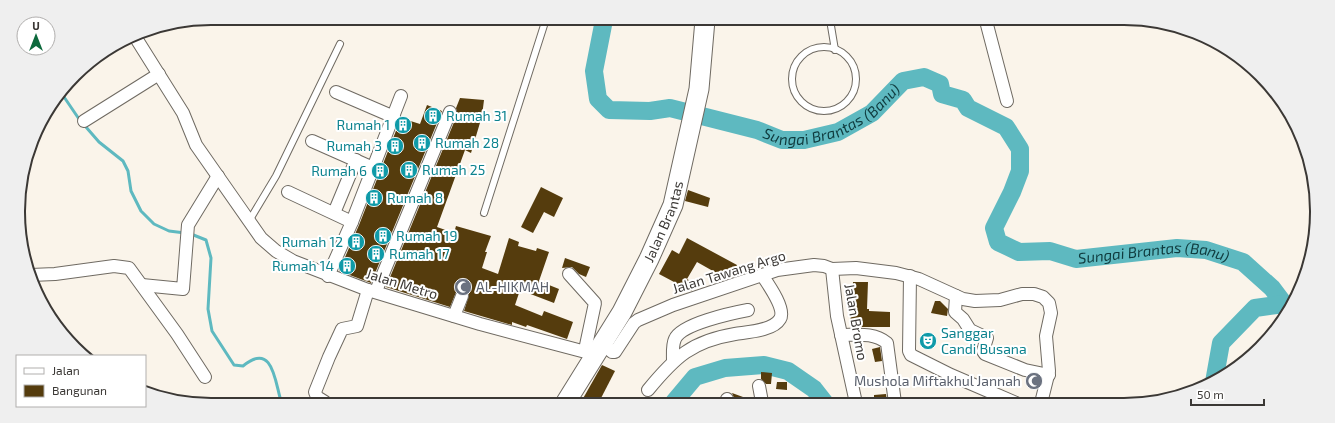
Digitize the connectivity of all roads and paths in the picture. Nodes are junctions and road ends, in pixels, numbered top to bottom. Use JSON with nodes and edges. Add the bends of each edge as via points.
{"nodes":[{"id":1,"x":544,"y":25,"type":"edge"},
{"id":2,"x":705,"y":25,"type":"edge"},
{"id":3,"x":831,"y":25,"type":"edge"},
{"id":4,"x":987,"y":25,"type":"edge"},
{"id":5,"x":137,"y":40,"type":"edge"},
{"id":6,"x":340,"y":44,"type":"dead end"},
{"id":7,"x":835,"y":50,"type":"junction"},
{"id":8,"x":159,"y":74,"type":"junction"},
{"id":9,"x":336,"y":92,"type":"dead end"},
{"id":10,"x":401,"y":96,"type":"dead end"},
{"id":11,"x":1007,"y":101,"type":"dead end"},
{"id":12,"x":450,"y":112,"type":"dead end"},
{"id":13,"x":394,"y":117,"type":"junction"},
{"id":14,"x":84,"y":121,"type":"dead end"},
{"id":15,"x":312,"y":141,"type":"dead end"},
{"id":16,"x":356,"y":160,"type":"junction"},
{"id":17,"x":373,"y":168,"type":"junction"},
{"id":18,"x":218,"y":176,"type":"junction"},
{"id":19,"x":288,"y":192,"type":"dead end"},
{"id":20,"x":334,"y":213,"type":"junction"},
{"id":21,"x":484,"y":213,"type":"dead end"},
{"id":22,"x":245,"y":216,"type":"junction"},
{"id":23,"x":352,"y":222,"type":"junction"},
{"id":24,"x":832,"y":269,"type":"junction"},
{"id":25,"x":569,"y":274,"type":"dead end"},
{"id":26,"x":36,"y":275,"type":"edge"},
{"id":27,"x":762,"y":275,"type":"junction"},
{"id":28,"x":328,"y":276,"type":"junction"},
{"id":29,"x":910,"y":276,"type":"junction"},
{"id":30,"x":142,"y":285,"type":"junction"},
{"id":31,"x":372,"y":291,"type":"junction"},
{"id":32,"x":462,"y":296,"type":"dead end"},
{"id":33,"x":956,"y":296,"type":"junction"},
{"id":34,"x":748,"y":310,"type":"dead end"},
{"id":35,"x":454,"y":316,"type":"junction"},
{"id":36,"x":841,"y":335,"type":"junction"},
{"id":37,"x":595,"y":350,"type":"junction"},
{"id":38,"x":673,"y":361,"type":"junction"},
{"id":39,"x":1049,"y":375,"type":"junction"},
{"id":40,"x":205,"y":377,"type":"dead end"},
{"id":41,"x":759,"y":386,"type":"dead end"},
{"id":42,"x":648,"y":390,"type":"dead end"},
{"id":43,"x":319,"y":398,"type":"edge"},
{"id":44,"x":568,"y":398,"type":"edge"},
{"id":45,"x":761,"y":398,"type":"edge"},
{"id":46,"x":855,"y":398,"type":"edge"},
{"id":47,"x":894,"y":398,"type":"edge"},
{"id":48,"x":1004,"y":398,"type":"edge"},
{"id":49,"x":1042,"y":398,"type":"edge"}],
"edges":[{"from":1,"to":21,"type":"lane"},
{"from":2,"to":37,"type":"main road","name":"Jalan Brantas","via":[[699,89],[673,206],[622,312]]},
{"from":3,"to":7,"type":"lane"},
{"from":4,"to":11,"type":"street"},
{"from":5,"to":8,"type":"street","name":"Jalan Metro"},
{"from":6,"to":22,"type":"lane","via":[[276,176]]},
{"from":7,"to":7,"type":"lane","via":[[845,55],[852,64],[855,86],[851,96],[834,110],[812,109],[795,95],[792,84],[794,68],[804,54],[813,49],[824,47]]},
{"from":8,"to":14,"type":"street"},
{"from":8,"to":18,"type":"street","name":"Jalan Metro","via":[[183,113],[196,145]]},
{"from":9,"to":13,"type":"street"},
{"from":10,"to":13,"type":"street"},
{"from":12,"to":31,"type":"street"},
{"from":13,"to":17,"type":"street"},
{"from":15,"to":16,"type":"street"},
{"from":16,"to":17,"type":"street"},
{"from":16,"to":20,"type":"street"},
{"from":17,"to":23,"type":"street"},
{"from":18,"to":22,"type":"street","name":"Jalan Metro"},
{"from":18,"to":30,"type":"street","via":[[188,230],[183,289]]},
{"from":19,"to":20,"type":"street"},
{"from":20,"to":23,"type":"street"},
{"from":22,"to":28,"type":"street","name":"Jalan Metro","via":[[261,238],[276,250],[293,261]]},
{"from":23,"to":28,"type":"street"},
{"from":24,"to":27,"type":"street","name":"Jalan Tawang Argo","via":[[824,266],[803,266]]},
{"from":24,"to":29,"type":"street","name":"Jalan Tawang Argo","via":[[881,270]]},
{"from":24,"to":36,"type":"street","name":"Jalan Bromo"},
{"from":25,"to":37,"type":"street","via":[[595,303]]},
{"from":26,"to":30,"type":"street","via":[[122,266],[129,268]]},
{"from":27,"to":37,"type":"street","name":"Jalan Tawang Argo","via":[[673,305],[638,320],[615,352]]},
{"from":27,"to":38,"type":"street","via":[[780,306],[782,314],[779,320],[766,328],[699,344],[683,352]]},
{"from":28,"to":31,"type":"street","name":"Jalan Metro"},
{"from":29,"to":33,"type":"street","name":"Jalan Tawang Argo"},
{"from":29,"to":48,"type":"street","via":[[908,302],[911,355]]},
{"from":30,"to":40,"type":"street"},
{"from":31,"to":35,"type":"street","name":"Jalan Metro"},
{"from":31,"to":43,"type":"street","via":[[357,326],[342,329],[320,377],[315,392]]},
{"from":32,"to":35,"type":"street"},
{"from":33,"to":39,"type":"street","via":[[955,312],[970,330],[987,338],[983,351],[985,354],[1024,370]]},
{"from":33,"to":39,"type":"street","name":"Jalan Tawang Argo","via":[[989,301],[1022,294],[1043,297],[1049,303],[1051,313],[1046,336]]},
{"from":34,"to":38,"type":"street","via":[[707,321],[679,333],[674,342]]},
{"from":35,"to":37,"type":"street","name":"Jalan Metro"},
{"from":36,"to":46,"type":"street","name":"Jalan Bromo"},
{"from":36,"to":47,"type":"street","via":[[876,336],[887,342]]},
{"from":37,"to":44,"type":"main road","name":"Jalan Brantas"},
{"from":38,"to":42,"type":"street"},
{"from":39,"to":49,"type":"street","name":"Jalan Tawang Argo"},
{"from":41,"to":45,"type":"street"}]}
